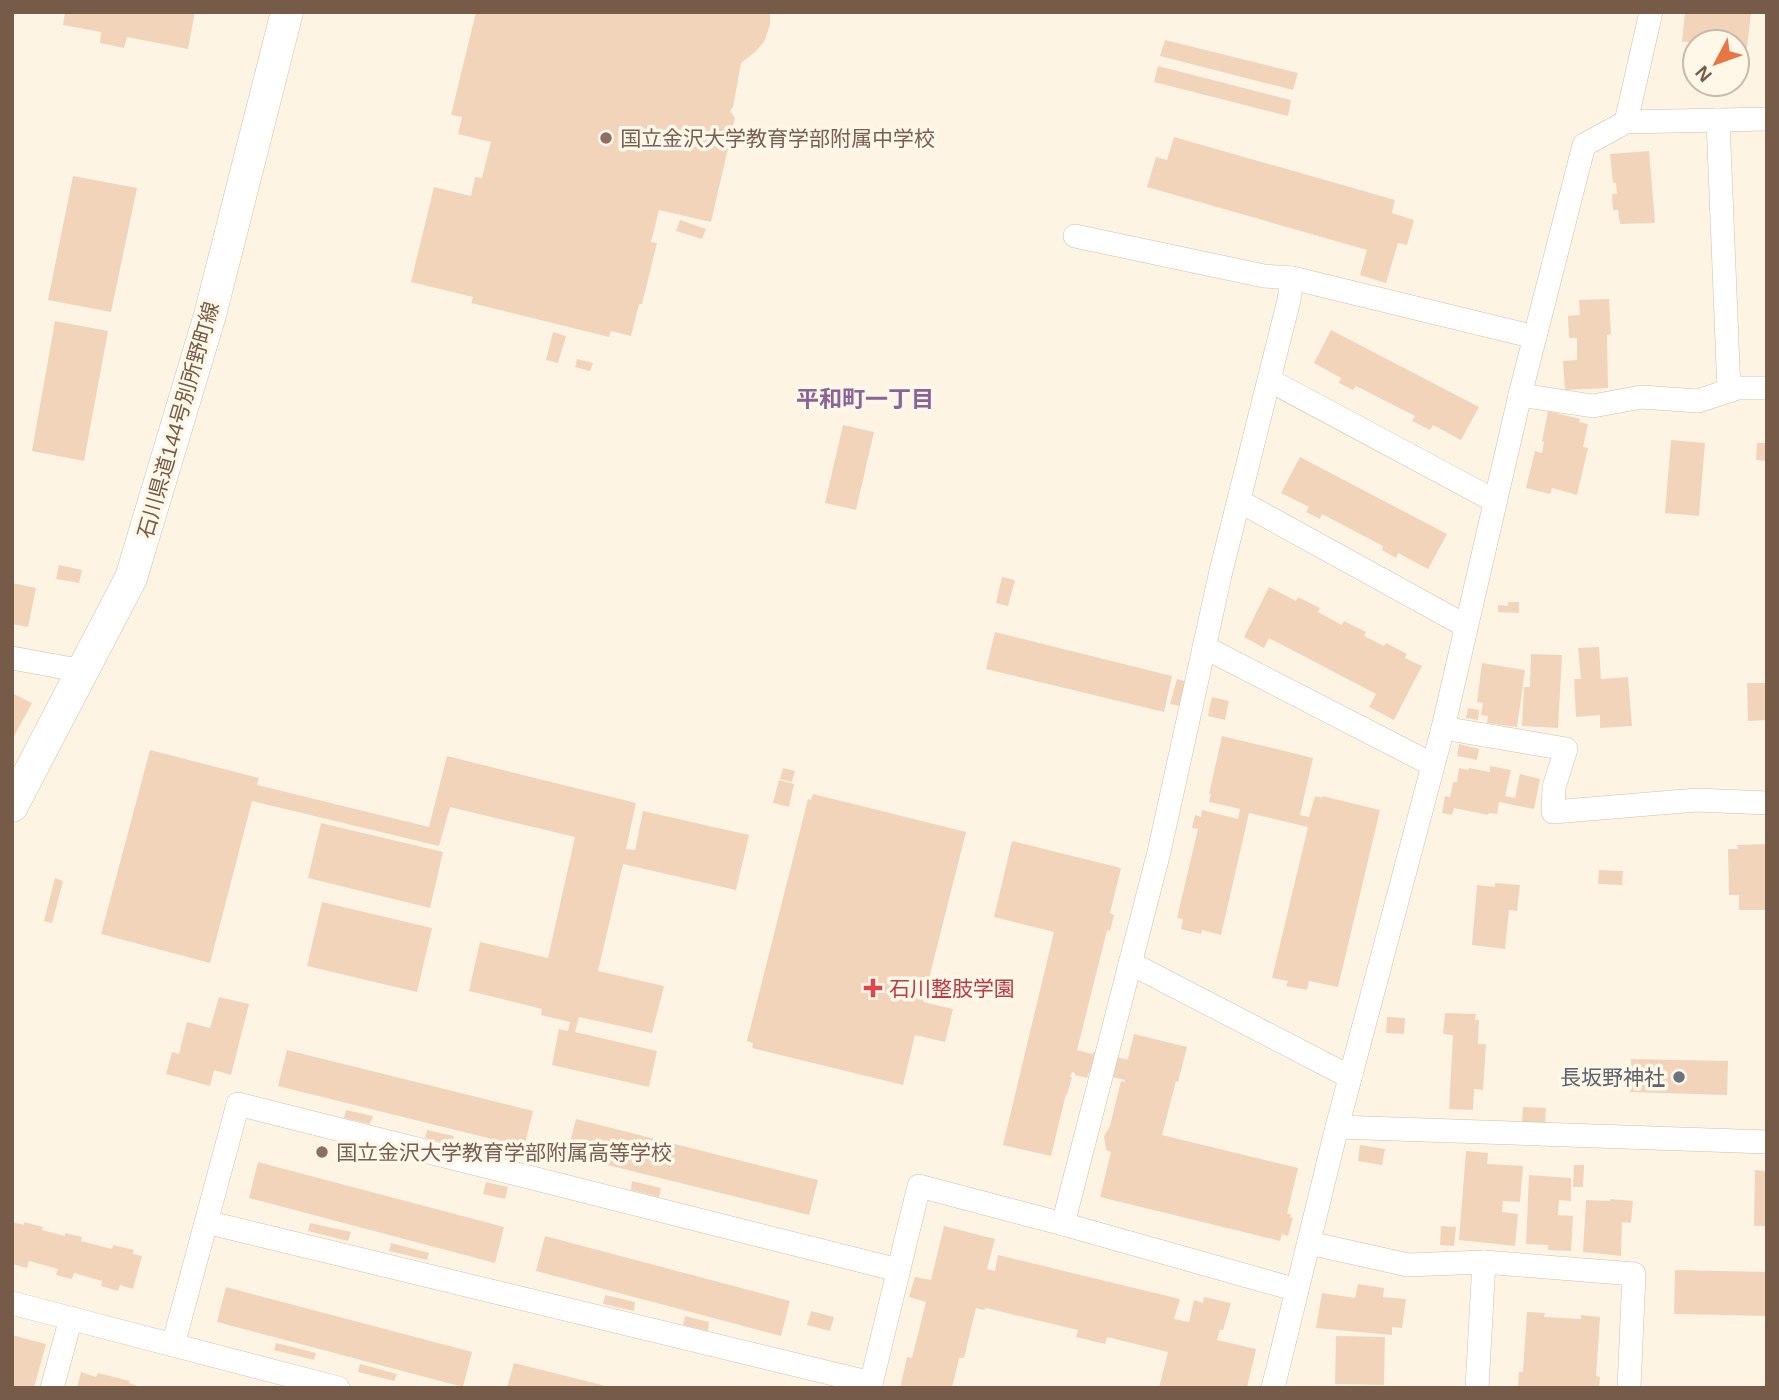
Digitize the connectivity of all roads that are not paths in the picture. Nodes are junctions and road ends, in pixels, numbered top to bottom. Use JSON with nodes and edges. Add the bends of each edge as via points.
{"nodes":[{"id":1,"x":287,"y":12,"type":"edge"},
{"id":2,"x":1651,"y":12,"type":"edge"},
{"id":3,"x":1718,"y":120,"type":"junction"},
{"id":4,"x":1767,"y":120,"type":"edge"},
{"id":5,"x":1626,"y":122,"type":"junction"},
{"id":6,"x":1075,"y":236,"type":"dead end"},
{"id":7,"x":1292,"y":278,"type":"junction"},
{"id":8,"x":1535,"y":337,"type":"junction"},
{"id":9,"x":1269,"y":380,"type":"junction"},
{"id":10,"x":1767,"y":388,"type":"edge"},
{"id":11,"x":1729,"y":391,"type":"junction"},
{"id":12,"x":1520,"y":395,"type":"junction"},
{"id":13,"x":1239,"y":501,"type":"junction"},
{"id":14,"x":1495,"y":501,"type":"junction"},
{"id":15,"x":1466,"y":626,"type":"junction"},
{"id":16,"x":1204,"y":647,"type":"junction"},
{"id":17,"x":12,"y":658,"type":"edge"},
{"id":18,"x":83,"y":671,"type":"junction"},
{"id":19,"x":1443,"y":728,"type":"junction"},
{"id":20,"x":1433,"y":765,"type":"junction"},
{"id":21,"x":1767,"y":803,"type":"edge"},
{"id":22,"x":12,"y":806,"type":"edge"},
{"id":23,"x":1130,"y":963,"type":"junction"},
{"id":24,"x":1350,"y":1077,"type":"junction"},
{"id":25,"x":1337,"y":1127,"type":"junction"},
{"id":26,"x":1767,"y":1142,"type":"edge"},
{"id":27,"x":206,"y":1222,"type":"junction"},
{"id":28,"x":1063,"y":1224,"type":"junction"},
{"id":29,"x":1309,"y":1243,"type":"junction"},
{"id":30,"x":1484,"y":1262,"type":"junction"},
{"id":31,"x":898,"y":1270,"type":"junction"},
{"id":32,"x":1297,"y":1290,"type":"junction"},
{"id":33,"x":12,"y":1303,"type":"edge"},
{"id":34,"x":71,"y":1318,"type":"junction"},
{"id":35,"x":173,"y":1345,"type":"junction"},
{"id":36,"x":870,"y":1385,"type":"edge"},
{"id":37,"x":52,"y":1388,"type":"edge"},
{"id":38,"x":338,"y":1388,"type":"edge"},
{"id":39,"x":1273,"y":1388,"type":"edge"},
{"id":40,"x":1477,"y":1388,"type":"edge"},
{"id":41,"x":1629,"y":1388,"type":"edge"}],
"edges":[{"from":1,"to":18,"type":"main road","name":"石川県道144号別所野町線","via":[[210,315],[131,578]]},
{"from":2,"to":5,"type":"street"},
{"from":3,"to":4,"type":"street"},
{"from":3,"to":5,"type":"street"},
{"from":3,"to":11,"type":"street"},
{"from":5,"to":8,"type":"street","via":[[1584,145]]},
{"from":6,"to":7,"type":"street"},
{"from":7,"to":8,"type":"street"},
{"from":7,"to":9,"type":"street"},
{"from":8,"to":12,"type":"street"},
{"from":9,"to":13,"type":"street"},
{"from":9,"to":14,"type":"street"},
{"from":10,"to":11,"type":"street"},
{"from":11,"to":12,"type":"street","via":[[1698,401],[1641,397],[1593,406]]},
{"from":12,"to":14,"type":"street"},
{"from":13,"to":15,"type":"street"},
{"from":13,"to":16,"type":"street"},
{"from":14,"to":15,"type":"street"},
{"from":15,"to":19,"type":"street"},
{"from":16,"to":20,"type":"street"},
{"from":16,"to":23,"type":"street"},
{"from":17,"to":18,"type":"street"},
{"from":18,"to":22,"type":"main road","name":"石川県道144号別所野町線"},
{"from":19,"to":20,"type":"street"},
{"from":19,"to":21,"type":"street","via":[[1566,748],[1554,787],[1553,813],[1697,800]]},
{"from":20,"to":24,"type":"street"},
{"from":23,"to":24,"type":"street"},
{"from":23,"to":28,"type":"street"},
{"from":24,"to":25,"type":"street"},
{"from":25,"to":26,"type":"street"},
{"from":25,"to":29,"type":"street"},
{"from":27,"to":31,"type":"street","via":[[238,1104]]},
{"from":27,"to":35,"type":"street"},
{"from":27,"to":36,"type":"street"},
{"from":28,"to":31,"type":"street","via":[[919,1186]]},
{"from":28,"to":32,"type":"street"},
{"from":29,"to":30,"type":"street","via":[[1409,1265]]},
{"from":29,"to":32,"type":"street"},
{"from":30,"to":40,"type":"street"},
{"from":30,"to":41,"type":"street","via":[[1634,1274]]},
{"from":31,"to":36,"type":"street"},
{"from":32,"to":39,"type":"street"},
{"from":33,"to":34,"type":"street"},
{"from":34,"to":35,"type":"street"},
{"from":34,"to":37,"type":"street"},
{"from":35,"to":38,"type":"street"}]}
